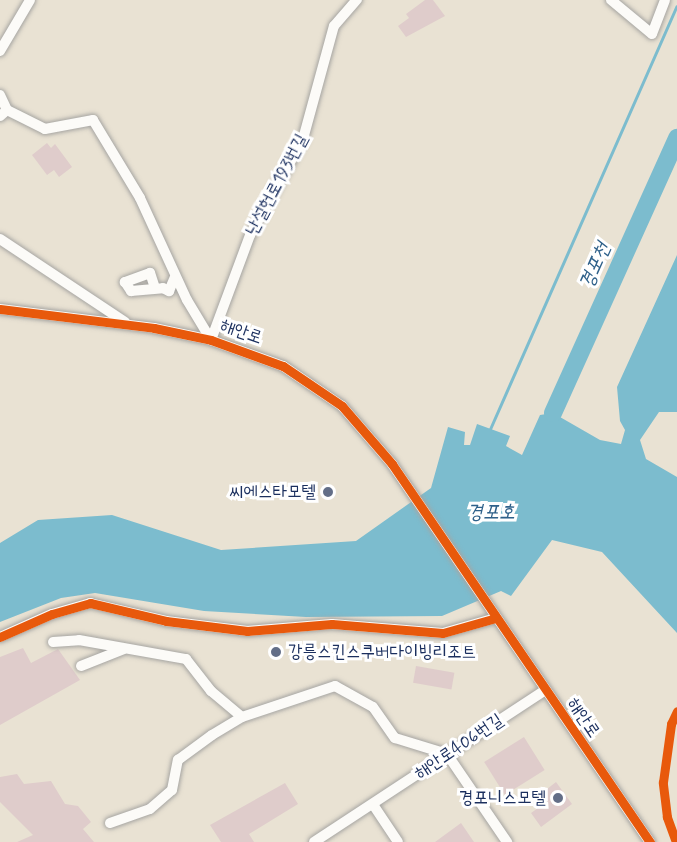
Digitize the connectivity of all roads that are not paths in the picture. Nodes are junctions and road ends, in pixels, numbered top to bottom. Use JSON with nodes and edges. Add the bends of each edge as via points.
{"nodes":[{"id":1,"x":30,"y":0,"type":"edge"},
{"id":2,"x":357,"y":0,"type":"edge"},
{"id":3,"x":611,"y":0,"type":"edge"},
{"id":4,"x":665,"y":0,"type":"edge"},
{"id":5,"x":0,"y":51,"type":"edge"},
{"id":6,"x":0,"y":95,"type":"edge"},
{"id":7,"x":4,"y":113,"type":"edge"},
{"id":8,"x":0,"y":239,"type":"edge"},
{"id":9,"x":175,"y":277,"type":"junction"},
{"id":10,"x":155,"y":288,"type":"dead end"},
{"id":11,"x":0,"y":309,"type":"edge"},
{"id":12,"x":128,"y":324,"type":"junction"},
{"id":13,"x":211,"y":340,"type":"junction"},
{"id":14,"x":494,"y":614,"type":"junction"},
{"id":15,"x":0,"y":637,"type":"edge"},
{"id":16,"x":53,"y":642,"type":"dead end"},
{"id":17,"x":124,"y":649,"type":"junction"},
{"id":18,"x":81,"y":666,"type":"dead end"},
{"id":19,"x":544,"y":691,"type":"junction"},
{"id":20,"x":242,"y":717,"type":"junction"},
{"id":21,"x":447,"y":754,"type":"junction"},
{"id":22,"x":374,"y":806,"type":"junction"},
{"id":23,"x":110,"y":823,"type":"dead end"},
{"id":24,"x":314,"y":842,"type":"edge"},
{"id":25,"x":399,"y":842,"type":"edge"},
{"id":26,"x":507,"y":842,"type":"edge"},
{"id":27,"x":650,"y":842,"type":"edge"}],
"edges":[{"from":1,"to":5,"type":"street"},
{"from":2,"to":13,"type":"street","name":"난설헌로193번길","via":[[334,26],[303,139],[250,235]]},
{"from":3,"to":4,"type":"street","via":[[652,34]]},
{"from":6,"to":7,"type":"street"},
{"from":7,"to":9,"type":"street","via":[[45,129],[93,120],[140,198]]},
{"from":8,"to":12,"type":"street"},
{"from":9,"to":10,"type":"street","via":[[169,291]]},
{"from":9,"to":13,"type":"street"},
{"from":11,"to":12,"type":"street","name":"해안로"},
{"from":12,"to":13,"type":"street","name":"해안로"},
{"from":13,"to":14,"type":"street","name":"해안로","via":[[283,366],[316,386],[363,428]]},
{"from":14,"to":15,"type":"street","via":[[443,633],[332,624],[248,631],[166,621],[90,603],[52,614]]},
{"from":14,"to":19,"type":"street","name":"해안로"},
{"from":16,"to":17,"type":"street","via":[[79,640]]},
{"from":17,"to":18,"type":"street"},
{"from":17,"to":20,"type":"street","via":[[186,658],[211,691]]},
{"from":19,"to":21,"type":"street","name":"해안로406번길"},
{"from":19,"to":27,"type":"street","name":"해안로"},
{"from":20,"to":21,"type":"street","via":[[335,686],[373,707],[395,738]]},
{"from":20,"to":23,"type":"street","via":[[178,760],[172,789],[150,809]]},
{"from":21,"to":22,"type":"street","name":"해안로406번길"},
{"from":21,"to":26,"type":"street"},
{"from":22,"to":24,"type":"street","name":"해안로406번길"},
{"from":22,"to":25,"type":"street"}]}
